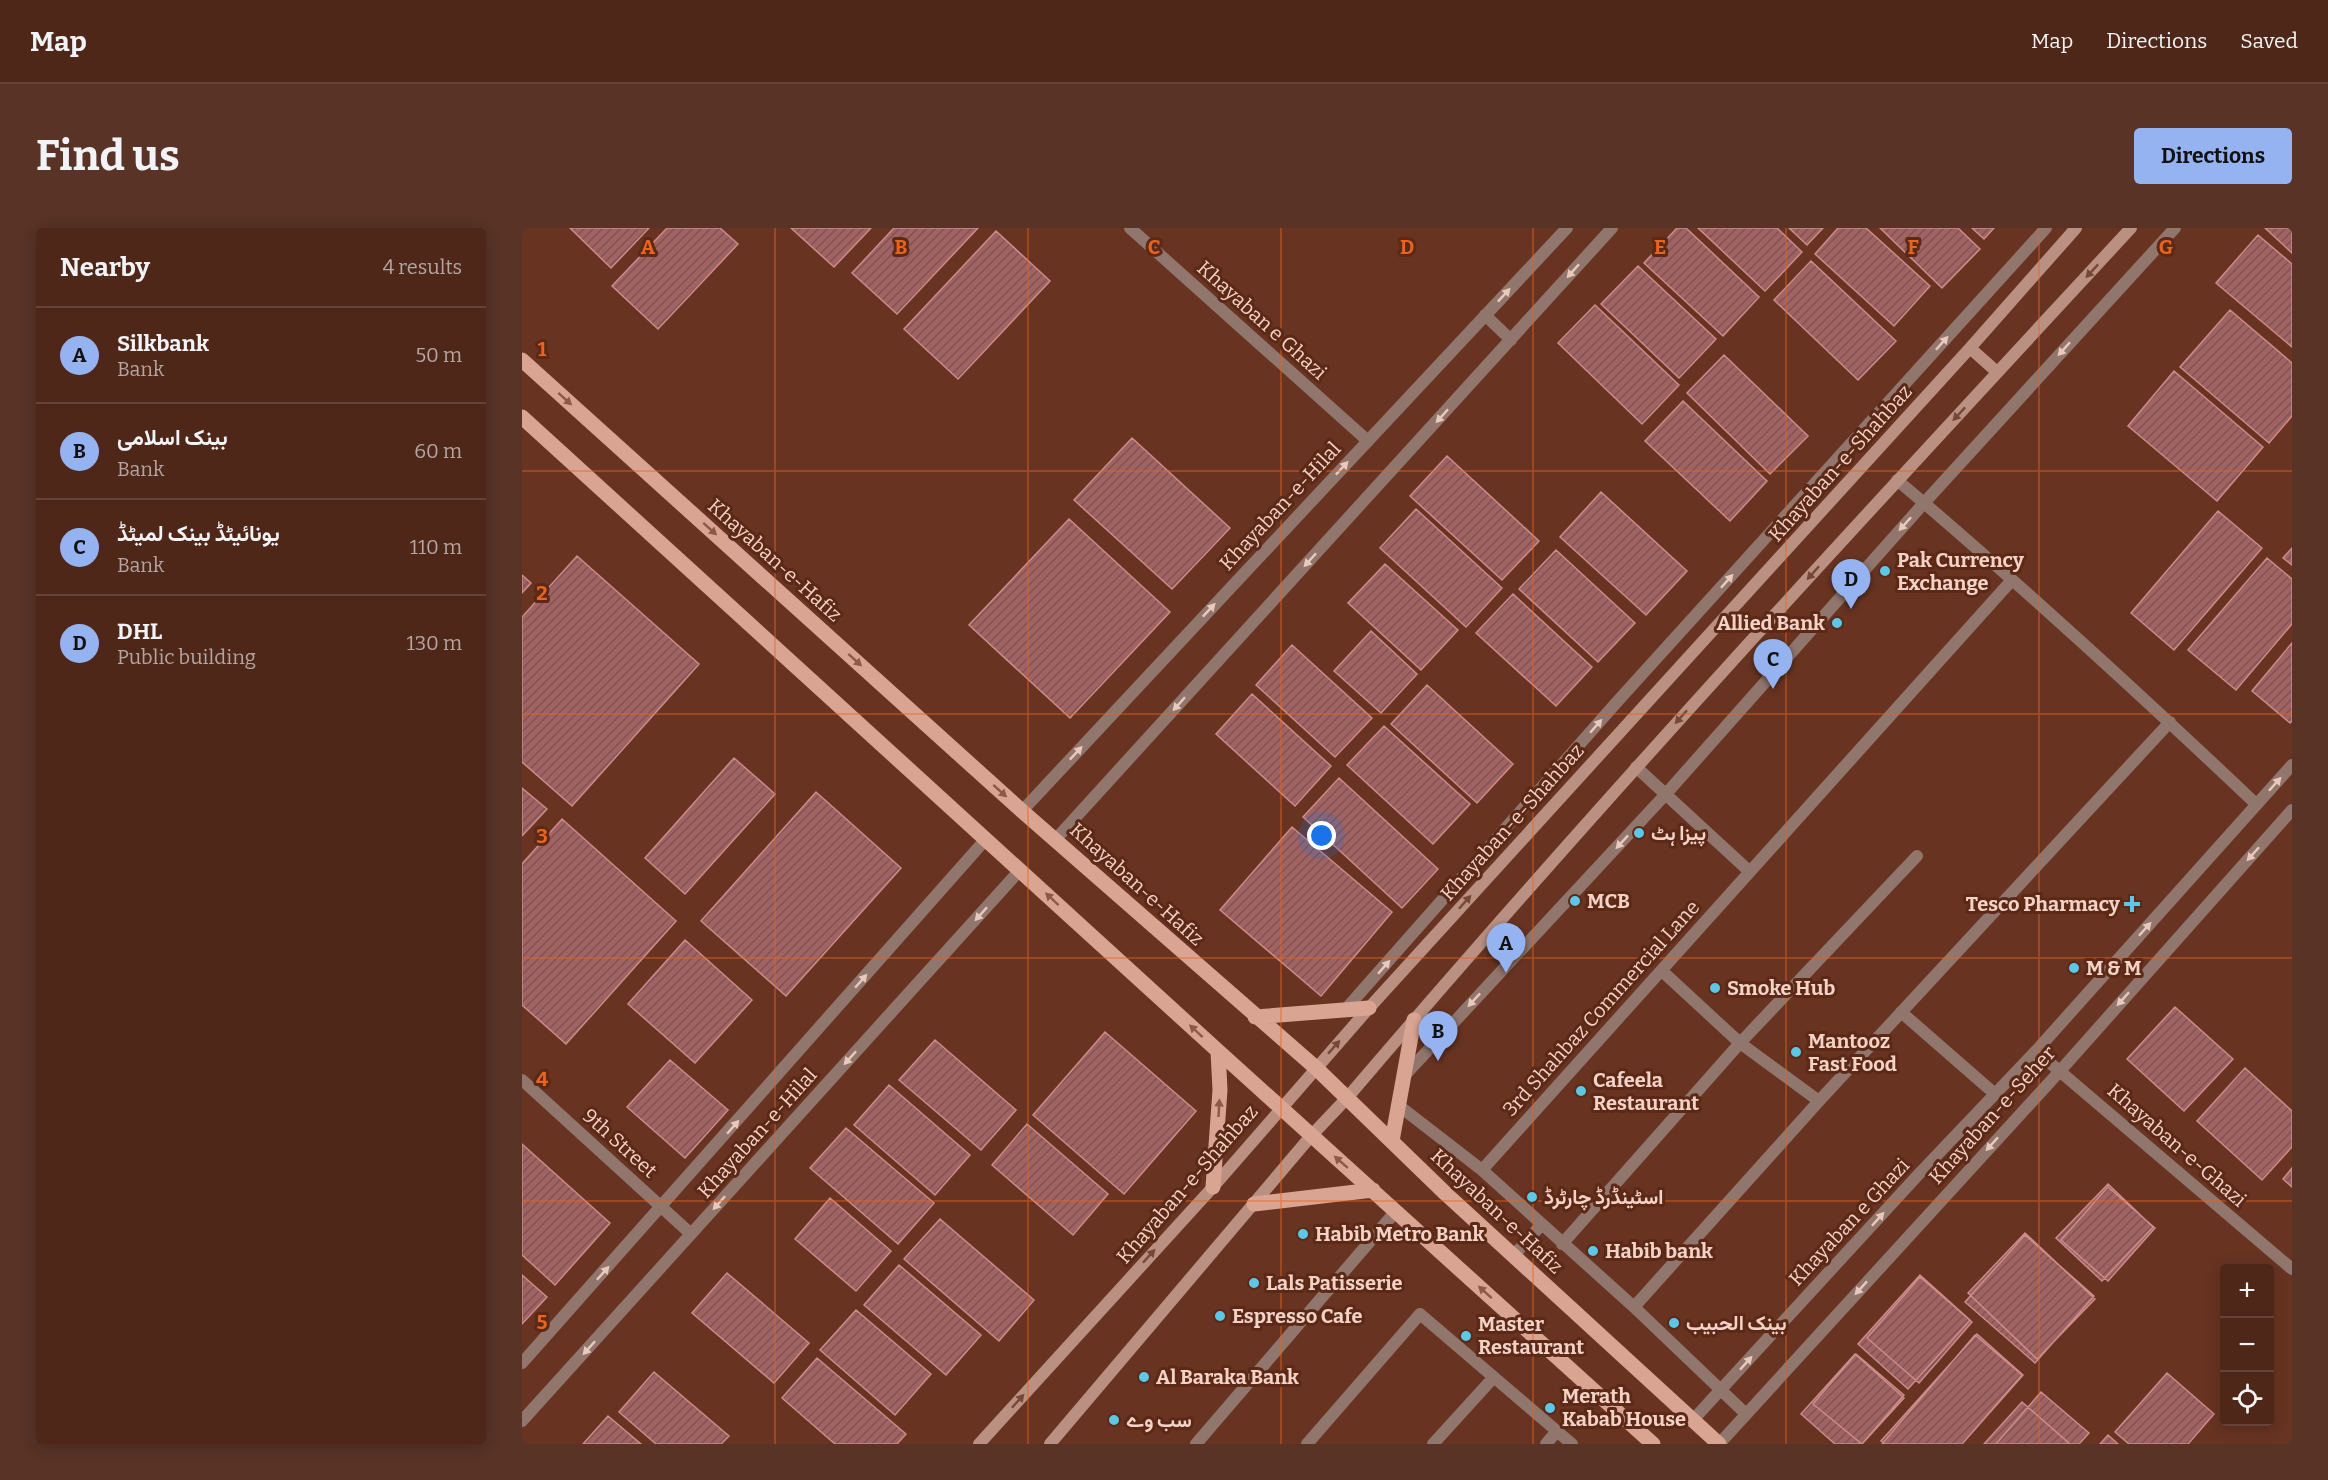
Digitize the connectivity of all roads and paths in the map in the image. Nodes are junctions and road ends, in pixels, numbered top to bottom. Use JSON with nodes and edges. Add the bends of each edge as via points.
{"nodes":[{"id":1,"x":1130,"y":228,"type":"edge"},
{"id":2,"x":1567,"y":228,"type":"edge"},
{"id":3,"x":1612,"y":228,"type":"edge"},
{"id":4,"x":2046,"y":228,"type":"edge"},
{"id":5,"x":2076,"y":228,"type":"edge"},
{"id":6,"x":2131,"y":228,"type":"edge"},
{"id":7,"x":2175,"y":228,"type":"edge"},
{"id":8,"x":1485,"y":315,"type":"junction"},
{"id":9,"x":1511,"y":340,"type":"junction"},
{"id":10,"x":1970,"y":348,"type":"junction"},
{"id":11,"x":522,"y":360,"type":"edge"},
{"id":12,"x":1997,"y":372,"type":"junction"},
{"id":13,"x":522,"y":417,"type":"edge"},
{"id":14,"x":1368,"y":441,"type":"junction"},
{"id":15,"x":1897,"y":480,"type":"junction"},
{"id":16,"x":1924,"y":503,"type":"junction"},
{"id":17,"x":2012,"y":580,"type":"junction"},
{"id":18,"x":2170,"y":722,"type":"junction"},
{"id":19,"x":2292,"y":765,"type":"edge"},
{"id":20,"x":1636,"y":767,"type":"junction"},
{"id":21,"x":1665,"y":795,"type":"junction"},
{"id":22,"x":2256,"y":804,"type":"junction"},
{"id":23,"x":2292,"y":810,"type":"edge"},
{"id":24,"x":1022,"y":811,"type":"junction"},
{"id":25,"x":986,"y":839,"type":"junction"},
{"id":26,"x":1056,"y":840,"type":"junction"},
{"id":27,"x":1917,"y":856,"type":"dead end"},
{"id":28,"x":1020,"y":870,"type":"junction"},
{"id":29,"x":1749,"y":872,"type":"junction"},
{"id":30,"x":1662,"y":971,"type":"junction"},
{"id":31,"x":1368,"y":1008,"type":"junction"},
{"id":32,"x":1345,"y":1010,"type":"junction"},
{"id":33,"x":1901,"y":1012,"type":"junction"},
{"id":34,"x":1255,"y":1017,"type":"junction"},
{"id":35,"x":1414,"y":1020,"type":"junction"},
{"id":36,"x":1740,"y":1043,"type":"junction"},
{"id":37,"x":1218,"y":1051,"type":"junction"},
{"id":38,"x":2036,"y":1051,"type":"junction"},
{"id":39,"x":1316,"y":1068,"type":"junction"},
{"id":40,"x":2060,"y":1071,"type":"junction"},
{"id":41,"x":1405,"y":1074,"type":"junction"},
{"id":42,"x":522,"y":1080,"type":"edge"},
{"id":43,"x":1995,"y":1094,"type":"junction"},
{"id":44,"x":1347,"y":1098,"type":"junction"},
{"id":45,"x":1819,"y":1101,"type":"junction"},
{"id":46,"x":1398,"y":1105,"type":"junction"},
{"id":47,"x":1281,"y":1107,"type":"junction"},
{"id":48,"x":1311,"y":1136,"type":"junction"},
{"id":49,"x":1392,"y":1141,"type":"junction"},
{"id":50,"x":1482,"y":1170,"type":"junction"},
{"id":51,"x":1213,"y":1187,"type":"junction"},
{"id":52,"x":1373,"y":1190,"type":"junction"},
{"id":53,"x":1254,"y":1204,"type":"junction"},
{"id":54,"x":662,"y":1207,"type":"junction"},
{"id":55,"x":1396,"y":1211,"type":"junction"},
{"id":56,"x":1542,"y":1224,"type":"junction"},
{"id":57,"x":692,"y":1234,"type":"junction"},
{"id":58,"x":1562,"y":1244,"type":"junction"},
{"id":59,"x":1514,"y":1255,"type":"junction"},
{"id":60,"x":2292,"y":1269,"type":"edge"},
{"id":61,"x":1634,"y":1307,"type":"junction"},
{"id":62,"x":522,"y":1363,"type":"edge"},
{"id":63,"x":1494,"y":1377,"type":"junction"},
{"id":64,"x":1721,"y":1390,"type":"junction"},
{"id":65,"x":1746,"y":1414,"type":"junction"},
{"id":66,"x":522,"y":1421,"type":"edge"},
{"id":67,"x":1692,"y":1421,"type":"junction"},
{"id":68,"x":1557,"y":1431,"type":"junction"},
{"id":69,"x":979,"y":1444,"type":"edge"},
{"id":70,"x":1050,"y":1444,"type":"edge"},
{"id":71,"x":1196,"y":1444,"type":"edge"},
{"id":72,"x":1307,"y":1444,"type":"edge"},
{"id":73,"x":1433,"y":1444,"type":"edge"},
{"id":74,"x":1546,"y":1444,"type":"edge"},
{"id":75,"x":1572,"y":1444,"type":"edge"},
{"id":76,"x":1653,"y":1444,"type":"edge"},
{"id":77,"x":1719,"y":1444,"type":"edge"}],
"edges":[{"from":1,"to":14,"type":"street","name":"Khayaban e Ghazi"},
{"from":8,"to":2,"type":"street","name":"Khayaban-e-Hilal","one_way":true},
{"from":3,"to":9,"type":"street","one_way":true},
{"from":32,"to":4,"type":"street","one_way":true,"via":[[1616,703]]},
{"from":5,"to":10,"type":"main road","name":"Khayaban-e-Shahbaz"},
{"from":6,"to":12,"type":"main road","one_way":true},
{"from":7,"to":16,"type":"street","one_way":true},
{"from":8,"to":9,"type":"street"},
{"from":8,"to":14,"type":"street","name":"Khayaban-e-Hilal"},
{"from":9,"to":26,"type":"street","one_way":true},
{"from":10,"to":12,"type":"main road"},
{"from":31,"to":10,"type":"main road","name":"Khayaban-e-Shahbaz","one_way":true},
{"from":11,"to":24,"type":"main road","name":"Khayaban-e-Hafiz","one_way":true},
{"from":12,"to":15,"type":"main road","one_way":true},
{"from":13,"to":25,"type":"main road"},
{"from":24,"to":14,"type":"street","name":"Khayaban-e-Hilal","one_way":true},
{"from":15,"to":16,"type":"street"},
{"from":15,"to":20,"type":"main road","one_way":true},
{"from":16,"to":17,"type":"street"},
{"from":16,"to":21,"type":"street","one_way":true},
{"from":17,"to":18,"type":"street"},
{"from":17,"to":29,"type":"street","name":"3rd Shahbaz Commercial Lane"},
{"from":18,"to":22,"type":"street"},
{"from":18,"to":33,"type":"street"},
{"from":22,"to":19,"type":"street","name":"Khayaban-e-Seher","one_way":true},
{"from":20,"to":21,"type":"street"},
{"from":20,"to":35,"type":"main road"},
{"from":21,"to":29,"type":"street"},
{"from":21,"to":41,"type":"street","one_way":true},
{"from":38,"to":22,"type":"street","name":"Khayaban-e-Seher","one_way":true},
{"from":23,"to":40,"type":"street","name":"Khayaban-e-Seher","one_way":true},
{"from":24,"to":26,"type":"main road","name":"Khayaban-e-Hafiz"},
{"from":25,"to":28,"type":"main road"},
{"from":54,"to":25,"type":"street","one_way":true},
{"from":26,"to":34,"type":"main road","name":"Khayaban-e-Hafiz"},
{"from":27,"to":36,"type":"street"},
{"from":37,"to":28,"type":"main road","one_way":true},
{"from":28,"to":57,"type":"street","name":"Khayaban-e-Hilal","one_way":true},
{"from":29,"to":30,"type":"street","name":"3rd Shahbaz Commercial Lane"},
{"from":30,"to":36,"type":"street"},
{"from":30,"to":50,"type":"street","name":"3rd Shahbaz Commercial Lane"},
{"from":31,"to":32,"type":"main road"},
{"from":39,"to":31,"type":"main road","name":"Khayaban-e-Shahbaz","one_way":true},
{"from":32,"to":34,"type":"main road"},
{"from":33,"to":43,"type":"street"},
{"from":33,"to":45,"type":"street"},
{"from":34,"to":39,"type":"main road","name":"Khayaban-e-Hafiz"},
{"from":35,"to":41,"type":"main road"},
{"from":35,"to":44,"type":"main road"},
{"from":36,"to":45,"type":"street"},
{"from":36,"to":58,"type":"street"},
{"from":37,"to":47,"type":"main road"},
{"from":51,"to":37,"type":"main road","one_way":true,"via":[[1220,1090]]},
{"from":38,"to":40,"type":"street","name":"Khayaban-e-Ghazi"},
{"from":38,"to":43,"type":"street","name":"Khayaban e Ghazi"},
{"from":39,"to":44,"type":"main road","name":"Khayaban-e-Hafiz"},
{"from":39,"to":47,"type":"main road","name":"Khayaban-e-Shahbaz"},
{"from":40,"to":60,"type":"street","name":"Khayaban-e-Ghazi"},
{"from":40,"to":65,"type":"street","name":"Khayaban-e-Seher","one_way":true},
{"from":41,"to":46,"type":"main road"},
{"from":42,"to":54,"type":"street","name":"9th Street"},
{"from":64,"to":43,"type":"street","name":"Khayaban e Ghazi","one_way":true},
{"from":44,"to":48,"type":"main road"},
{"from":44,"to":49,"type":"main road","name":"Khayaban-e-Hafiz"},
{"from":45,"to":61,"type":"street"},
{"from":46,"to":49,"type":"main road"},
{"from":46,"to":50,"type":"street"},
{"from":47,"to":48,"type":"main road"},
{"from":47,"to":51,"type":"main road","name":"Khayaban-e-Shahbaz"},
{"from":52,"to":48,"type":"main road","one_way":true},
{"from":48,"to":53,"type":"main road"},
{"from":49,"to":59,"type":"main road","name":"Khayaban-e-Hafiz"},
{"from":50,"to":56,"type":"street"},
{"from":69,"to":51,"type":"main road","name":"Khayaban-e-Shahbaz","one_way":true},
{"from":52,"to":53,"type":"main road"},
{"from":52,"to":55,"type":"main road"},
{"from":53,"to":70,"type":"main road"},
{"from":54,"to":57,"type":"street","name":"9th Street"},
{"from":62,"to":54,"type":"street","one_way":true},
{"from":55,"to":71,"type":"street"},
{"from":76,"to":55,"type":"main road","one_way":true},
{"from":56,"to":58,"type":"street"},
{"from":56,"to":59,"type":"street"},
{"from":57,"to":66,"type":"street","name":"Khayaban-e-Hilal","one_way":true},
{"from":58,"to":61,"type":"street"},
{"from":59,"to":67,"type":"main road","name":"Khayaban-e-Hafiz"},
{"from":61,"to":64,"type":"street"},
{"from":63,"to":68,"type":"street"},
{"from":63,"to":72,"type":"street","via":[[1420,1314]]},
{"from":63,"to":73,"type":"street"},
{"from":64,"to":65,"type":"street"},
{"from":64,"to":67,"type":"street","name":"Khayaban e Ghazi"},
{"from":65,"to":77,"type":"street","name":"Khayaban-e-Seher"},
{"from":67,"to":77,"type":"main road","name":"Khayaban-e-Hafiz"},
{"from":68,"to":74,"type":"street"},
{"from":68,"to":75,"type":"street"}]}
